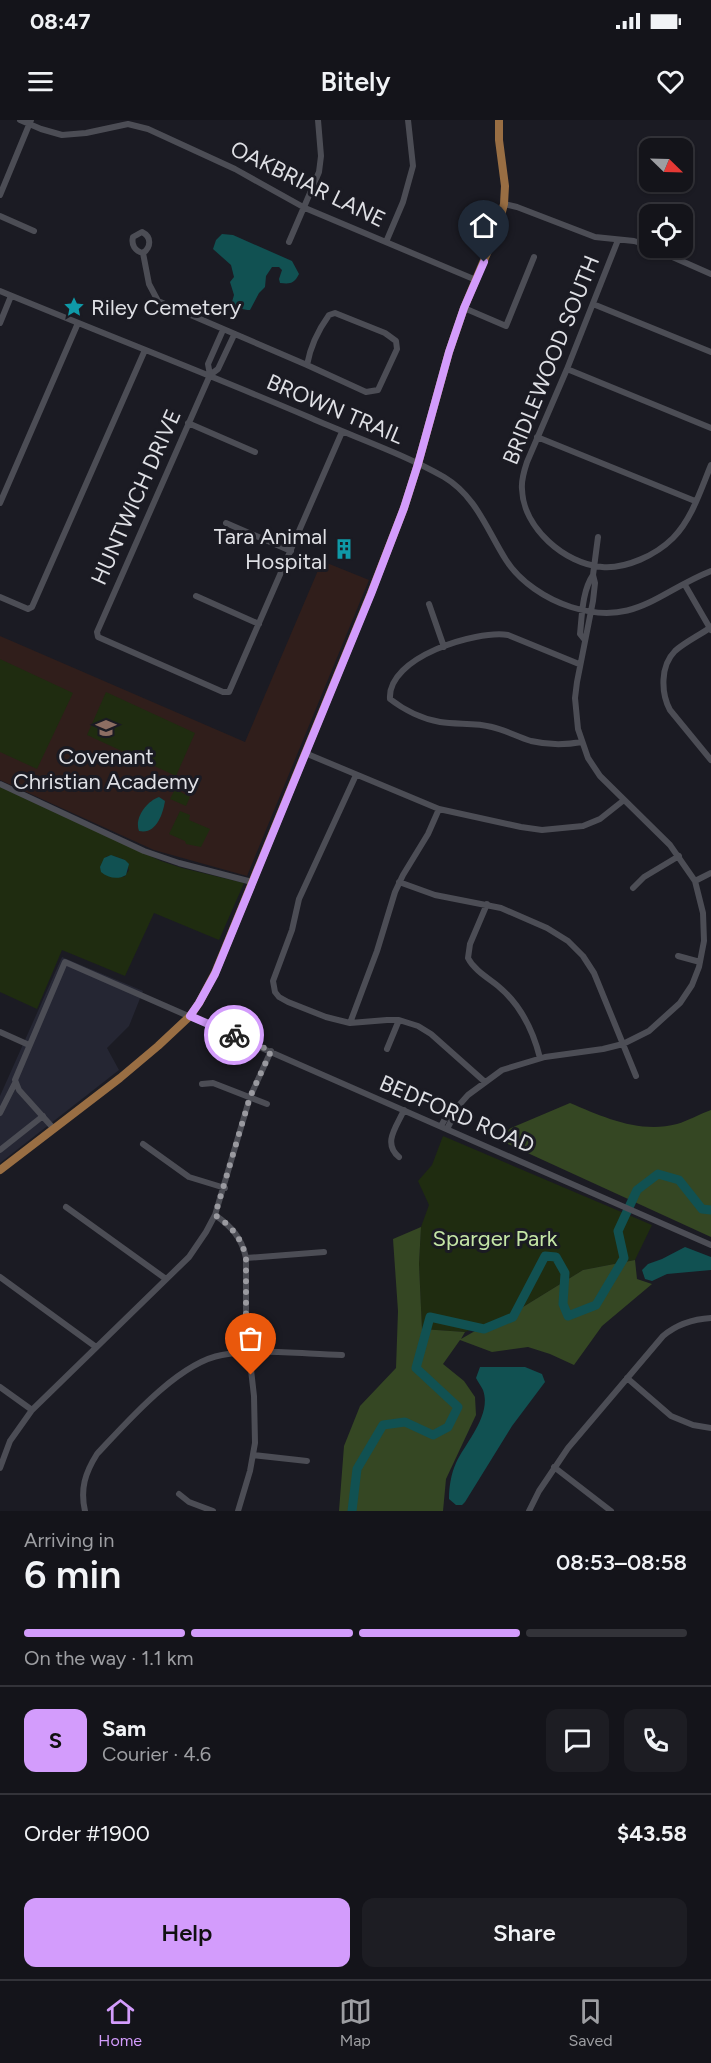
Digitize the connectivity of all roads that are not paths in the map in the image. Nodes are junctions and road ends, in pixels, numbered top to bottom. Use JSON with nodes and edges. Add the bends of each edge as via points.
{"nodes":[{"id":1,"x":20,"y":120,"type":"edge"},
{"id":2,"x":152,"y":120,"type":"edge"},
{"id":3,"x":318,"y":120,"type":"edge"},
{"id":4,"x":408,"y":120,"type":"edge"},
{"id":5,"x":499,"y":120,"type":"edge"},
{"id":6,"x":30,"y":122,"type":"edge"},
{"id":7,"x":148,"y":129,"type":"junction"},
{"id":8,"x":0,"y":195,"type":"edge"},
{"id":9,"x":504,"y":204,"type":"junction"},
{"id":10,"x":305,"y":207,"type":"junction"},
{"id":11,"x":0,"y":216,"type":"edge"},
{"id":12,"x":34,"y":231,"type":"dead end"},
{"id":13,"x":618,"y":240,"type":"junction"},
{"id":14,"x":289,"y":242,"type":"dead end"},
{"id":15,"x":386,"y":242,"type":"junction"},
{"id":16,"x":639,"y":243,"type":"edge"},
{"id":17,"x":143,"y":253,"type":"dead end"},
{"id":18,"x":534,"y":257,"type":"dead end"},
{"id":19,"x":675,"y":258,"type":"edge"},
{"id":20,"x":711,"y":274,"type":"edge"},
{"id":21,"x":476,"y":280,"type":"junction"},
{"id":22,"x":0,"y":291,"type":"edge"},
{"id":23,"x":11,"y":296,"type":"junction"},
{"id":24,"x":593,"y":304,"type":"junction"},
{"id":25,"x":464,"y":308,"type":"junction"},
{"id":26,"x":0,"y":323,"type":"edge"},
{"id":27,"x":78,"y":323,"type":"junction"},
{"id":28,"x":223,"y":330,"type":"junction"},
{"id":29,"x":234,"y":334,"type":"junction"},
{"id":30,"x":145,"y":350,"type":"junction"},
{"id":31,"x":711,"y":352,"type":"edge"},
{"id":32,"x":307,"y":365,"type":"junction"},
{"id":33,"x":567,"y":369,"type":"junction"},
{"id":34,"x":210,"y":375,"type":"junction"},
{"id":35,"x":188,"y":423,"type":"junction"},
{"id":36,"x":711,"y":428,"type":"edge"},
{"id":37,"x":342,"y":432,"type":"junction"},
{"id":38,"x":537,"y":437,"type":"junction"},
{"id":39,"x":255,"y":452,"type":"dead end"},
{"id":40,"x":418,"y":464,"type":"junction"},
{"id":41,"x":711,"y":465,"type":"edge"},
{"id":42,"x":695,"y":501,"type":"junction"},
{"id":43,"x":0,"y":503,"type":"edge"},
{"id":44,"x":226,"y":523,"type":"dead end"},
{"id":45,"x":598,"y":537,"type":"dead end"},
{"id":46,"x":291,"y":551,"type":"junction"},
{"id":47,"x":594,"y":566,"type":"junction"},
{"id":48,"x":711,"y":571,"type":"edge"},
{"id":49,"x":593,"y":575,"type":"junction"},
{"id":50,"x":685,"y":585,"type":"junction"},
{"id":51,"x":196,"y":596,"type":"dead end"},
{"id":52,"x":0,"y":597,"type":"edge"},
{"id":53,"x":429,"y":604,"type":"dead end"},
{"id":54,"x":583,"y":610,"type":"junction"},
{"id":55,"x":591,"y":611,"type":"junction"},
{"id":56,"x":259,"y":624,"type":"junction"},
{"id":57,"x":711,"y":628,"type":"edge"},
{"id":58,"x":584,"y":639,"type":"junction"},
{"id":59,"x":444,"y":647,"type":"junction"},
{"id":60,"x":579,"y":664,"type":"junction"},
{"id":61,"x":582,"y":742,"type":"junction"},
{"id":62,"x":305,"y":753,"type":"junction"},
{"id":63,"x":711,"y":760,"type":"edge"},
{"id":64,"x":356,"y":775,"type":"junction"},
{"id":65,"x":0,"y":784,"type":"edge"},
{"id":66,"x":624,"y":800,"type":"junction"},
{"id":67,"x":439,"y":809,"type":"junction"},
{"id":68,"x":679,"y":856,"type":"junction"},
{"id":69,"x":711,"y":873,"type":"edge"},
{"id":70,"x":695,"y":880,"type":"junction"},
{"id":71,"x":252,"y":882,"type":"junction"},
{"id":72,"x":399,"y":882,"type":"junction"},
{"id":73,"x":633,"y":888,"type":"dead end"},
{"id":74,"x":487,"y":904,"type":"junction"},
{"id":75,"x":703,"y":950,"type":"junction"},
{"id":76,"x":711,"y":951,"type":"edge"},
{"id":77,"x":678,"y":956,"type":"dead end"},
{"id":78,"x":700,"y":962,"type":"junction"},
{"id":79,"x":190,"y":1016,"type":"junction"},
{"id":80,"x":399,"y":1020,"type":"junction"},
{"id":81,"x":350,"y":1023,"type":"junction"},
{"id":82,"x":0,"y":1032,"type":"edge"},
{"id":83,"x":623,"y":1044,"type":"junction"},
{"id":84,"x":29,"y":1045,"type":"junction"},
{"id":85,"x":387,"y":1049,"type":"dead end"},
{"id":86,"x":271,"y":1051,"type":"junction"},
{"id":87,"x":540,"y":1058,"type":"junction"},
{"id":88,"x":636,"y":1076,"type":"dead end"},
{"id":89,"x":485,"y":1082,"type":"junction"},
{"id":90,"x":15,"y":1083,"type":"junction"},
{"id":91,"x":202,"y":1084,"type":"dead end"},
{"id":92,"x":250,"y":1097,"type":"junction"},
{"id":93,"x":267,"y":1104,"type":"dead end"},
{"id":94,"x":404,"y":1110,"type":"junction"},
{"id":95,"x":0,"y":1113,"type":"edge"},
{"id":96,"x":43,"y":1116,"type":"junction"},
{"id":97,"x":444,"y":1128,"type":"junction"},
{"id":98,"x":54,"y":1129,"type":"junction"},
{"id":99,"x":143,"y":1144,"type":"dead end"},
{"id":100,"x":0,"y":1150,"type":"edge"},
{"id":101,"x":399,"y":1157,"type":"dead end"},
{"id":102,"x":1,"y":1167,"type":"edge"},
{"id":103,"x":225,"y":1188,"type":"junction"},
{"id":104,"x":66,"y":1207,"type":"dead end"},
{"id":105,"x":215,"y":1215,"type":"junction"},
{"id":106,"x":711,"y":1245,"type":"edge"},
{"id":107,"x":324,"y":1252,"type":"dead end"},
{"id":108,"x":246,"y":1258,"type":"junction"},
{"id":109,"x":0,"y":1277,"type":"edge"},
{"id":110,"x":165,"y":1278,"type":"junction"},
{"id":111,"x":711,"y":1318,"type":"edge"},
{"id":112,"x":96,"y":1347,"type":"junction"},
{"id":113,"x":249,"y":1353,"type":"junction"},
{"id":114,"x":342,"y":1355,"type":"dead end"},
{"id":115,"x":627,"y":1378,"type":"junction"},
{"id":116,"x":0,"y":1387,"type":"edge"},
{"id":117,"x":32,"y":1410,"type":"junction"},
{"id":118,"x":711,"y":1428,"type":"edge"},
{"id":119,"x":253,"y":1455,"type":"junction"},
{"id":120,"x":307,"y":1461,"type":"dead end"},
{"id":121,"x":554,"y":1467,"type":"junction"},
{"id":122,"x":0,"y":1468,"type":"edge"},
{"id":123,"x":179,"y":1494,"type":"dead end"},
{"id":124,"x":85,"y":1511,"type":"edge"},
{"id":125,"x":213,"y":1511,"type":"edge"},
{"id":126,"x":238,"y":1511,"type":"edge"},
{"id":127,"x":529,"y":1511,"type":"edge"},
{"id":128,"x":611,"y":1511,"type":"edge"}],
"edges":[{"from":1,"to":6,"type":"street","name":"OAKBRIAR LANE"},
{"from":2,"to":7,"type":"street"},
{"from":3,"to":10,"type":"street","via":[[319,172]]},
{"from":4,"to":15,"type":"street","via":[[414,166]]},
{"from":5,"to":9,"type":"main road"},
{"from":6,"to":7,"type":"street","name":"OAKBRIAR LANE","via":[[62,135],[128,124]]},
{"from":6,"to":8,"type":"street"},
{"from":7,"to":10,"type":"street","name":"OAKBRIAR LANE"},
{"from":9,"to":13,"type":"street","via":[[580,232]]},
{"from":9,"to":21,"type":"main road"},
{"from":10,"to":14,"type":"street"},
{"from":10,"to":15,"type":"street","name":"OAKBRIAR LANE"},
{"from":11,"to":12,"type":"street"},
{"from":13,"to":16,"type":"street"},
{"from":13,"to":24,"type":"street","name":"BRIDLEWOOD SOUTH"},
{"from":15,"to":21,"type":"street","name":"OAKBRIAR LANE"},
{"from":17,"to":28,"type":"street","via":[[149,284],[158,302]]},
{"from":18,"to":25,"type":"street","via":[[506,326]]},
{"from":19,"to":20,"type":"street"},
{"from":21,"to":25,"type":"main road"},
{"from":22,"to":23,"type":"street","name":"BROWN TRAIL"},
{"from":23,"to":26,"type":"street"},
{"from":23,"to":27,"type":"street","name":"BROWN TRAIL"},
{"from":24,"to":31,"type":"street"},
{"from":24,"to":33,"type":"street","name":"BRIDLEWOOD SOUTH"},
{"from":25,"to":40,"type":"main road"},
{"from":27,"to":30,"type":"street","name":"BROWN TRAIL"},
{"from":27,"to":43,"type":"street"},
{"from":28,"to":29,"type":"street"},
{"from":28,"to":34,"type":"street","via":[[208,364]]},
{"from":29,"to":32,"type":"street"},
{"from":29,"to":34,"type":"street","via":[[218,369]]},
{"from":30,"to":34,"type":"street","name":"BROWN TRAIL"},
{"from":30,"to":52,"type":"street","via":[[32,607],[28,609]]},
{"from":32,"to":32,"type":"street","via":[[371,392],[381,386],[398,349],[396,341],[385,333],[336,313],[329,315]]},
{"from":33,"to":36,"type":"street"},
{"from":33,"to":38,"type":"street","name":"BRIDLEWOOD SOUTH"},
{"from":34,"to":35,"type":"street","name":"HUNTWICH DRIVE"},
{"from":34,"to":37,"type":"street","name":"BROWN TRAIL"},
{"from":35,"to":39,"type":"street"},
{"from":35,"to":56,"type":"street","name":"HUNTWICH DRIVE","via":[[97,635],[229,692]]},
{"from":37,"to":40,"type":"street","name":"BROWN TRAIL"},
{"from":37,"to":46,"type":"street"},
{"from":38,"to":42,"type":"street"},
{"from":38,"to":47,"type":"street","name":"BRIDLEWOOD SOUTH","via":[[522,476],[525,508],[549,543]]},
{"from":40,"to":54,"type":"street","name":"BROWN TRAIL","via":[[464,493],[507,561],[524,579],[548,597]]},
{"from":40,"to":62,"type":"main road","via":[[371,594]]},
{"from":41,"to":42,"type":"street"},
{"from":42,"to":47,"type":"street","via":[[679,532],[661,548],[624,565]]},
{"from":44,"to":46,"type":"street"},
{"from":45,"to":47,"type":"street"},
{"from":46,"to":56,"type":"street"},
{"from":47,"to":49,"type":"street"},
{"from":48,"to":50,"type":"street","name":"BROWN TRAIL"},
{"from":49,"to":54,"type":"street"},
{"from":49,"to":55,"type":"street"},
{"from":50,"to":55,"type":"street","name":"BROWN TRAIL","via":[[634,610]]},
{"from":50,"to":57,"type":"street"},
{"from":51,"to":56,"type":"street"},
{"from":53,"to":59,"type":"street"},
{"from":54,"to":55,"type":"street","name":"BROWN TRAIL"},
{"from":54,"to":58,"type":"street","via":[[580,634]]},
{"from":55,"to":58,"type":"street"},
{"from":57,"to":63,"type":"street","via":[[672,654],[663,686],[666,704]]},
{"from":58,"to":60,"type":"street"},
{"from":59,"to":60,"type":"street","via":[[500,634]]},
{"from":59,"to":61,"type":"street","via":[[412,662],[393,683],[390,699],[439,722],[490,726],[542,743]]},
{"from":60,"to":61,"type":"street","via":[[575,698]]},
{"from":61,"to":66,"type":"street","via":[[592,766]]},
{"from":62,"to":64,"type":"street"},
{"from":62,"to":71,"type":"main road"},
{"from":64,"to":67,"type":"street"},
{"from":64,"to":81,"type":"street","via":[[299,899],[272,986],[288,1002]]},
{"from":65,"to":71,"type":"street","via":[[154,855]]},
{"from":66,"to":67,"type":"street","via":[[600,819],[583,826],[542,830]]},
{"from":66,"to":68,"type":"street"},
{"from":67,"to":72,"type":"street"},
{"from":68,"to":70,"type":"street"},
{"from":68,"to":73,"type":"street"},
{"from":69,"to":70,"type":"street"},
{"from":70,"to":75,"type":"street","via":[[703,913]]},
{"from":71,"to":79,"type":"main road","via":[[215,974]]},
{"from":72,"to":74,"type":"street","via":[[435,895]]},
{"from":72,"to":81,"type":"street"},
{"from":74,"to":83,"type":"street","via":[[547,928],[576,948],[594,973]]},
{"from":74,"to":87,"type":"street","via":[[468,958],[521,1011],[536,1040]]},
{"from":75,"to":76,"type":"street"},
{"from":75,"to":78,"type":"street"},
{"from":77,"to":78,"type":"street"},
{"from":78,"to":83,"type":"street","via":[[692,985],[671,1013],[649,1031]]},
{"from":79,"to":84,"type":"street","name":"BEDFORD ROAD","via":[[64,962]]},
{"from":79,"to":86,"type":"street","name":"BEDFORD ROAD"},
{"from":79,"to":98,"type":"main road"},
{"from":80,"to":81,"type":"street"},
{"from":80,"to":85,"type":"street"},
{"from":80,"to":89,"type":"street","via":[[424,1029]]},
{"from":82,"to":84,"type":"street"},
{"from":83,"to":87,"type":"street"},
{"from":83,"to":88,"type":"street"},
{"from":84,"to":90,"type":"street"},
{"from":86,"to":92,"type":"street"},
{"from":86,"to":94,"type":"street","name":"BEDFORD ROAD"},
{"from":87,"to":89,"type":"street","via":[[502,1070]]},
{"from":89,"to":97,"type":"street","via":[[460,1104]]},
{"from":90,"to":95,"type":"street"},
{"from":90,"to":96,"type":"street"},
{"from":91,"to":92,"type":"street","via":[[213,1083]]},
{"from":92,"to":93,"type":"street"},
{"from":92,"to":103,"type":"street"},
{"from":94,"to":97,"type":"street","name":"BEDFORD ROAD"},
{"from":94,"to":101,"type":"street","via":[[390,1144]]},
{"from":96,"to":98,"type":"street"},
{"from":96,"to":100,"type":"street"},
{"from":97,"to":106,"type":"street","name":"BEDFORD ROAD"},
{"from":98,"to":102,"type":"main road"},
{"from":99,"to":103,"type":"street","via":[[189,1177]]},
{"from":103,"to":105,"type":"street"},
{"from":104,"to":110,"type":"street"},
{"from":105,"to":108,"type":"street","via":[[236,1233]]},
{"from":105,"to":110,"type":"street","via":[[189,1257]]},
{"from":107,"to":108,"type":"street"},
{"from":108,"to":113,"type":"street"},
{"from":109,"to":112,"type":"street"},
{"from":110,"to":112,"type":"street"},
{"from":111,"to":115,"type":"street","via":[[669,1331]]},
{"from":112,"to":117,"type":"street"},
{"from":113,"to":114,"type":"street"},
{"from":113,"to":119,"type":"street"},
{"from":113,"to":124,"type":"street","via":[[204,1360],[159,1391],[97,1454],[84,1480]]},
{"from":115,"to":118,"type":"street","via":[[671,1416]]},
{"from":115,"to":121,"type":"street"},
{"from":116,"to":117,"type":"street"},
{"from":117,"to":122,"type":"street","via":[[9,1442]]},
{"from":119,"to":120,"type":"street"},
{"from":119,"to":126,"type":"street"},
{"from":121,"to":127,"type":"street"},
{"from":121,"to":128,"type":"street"},
{"from":123,"to":125,"type":"street"}]}
